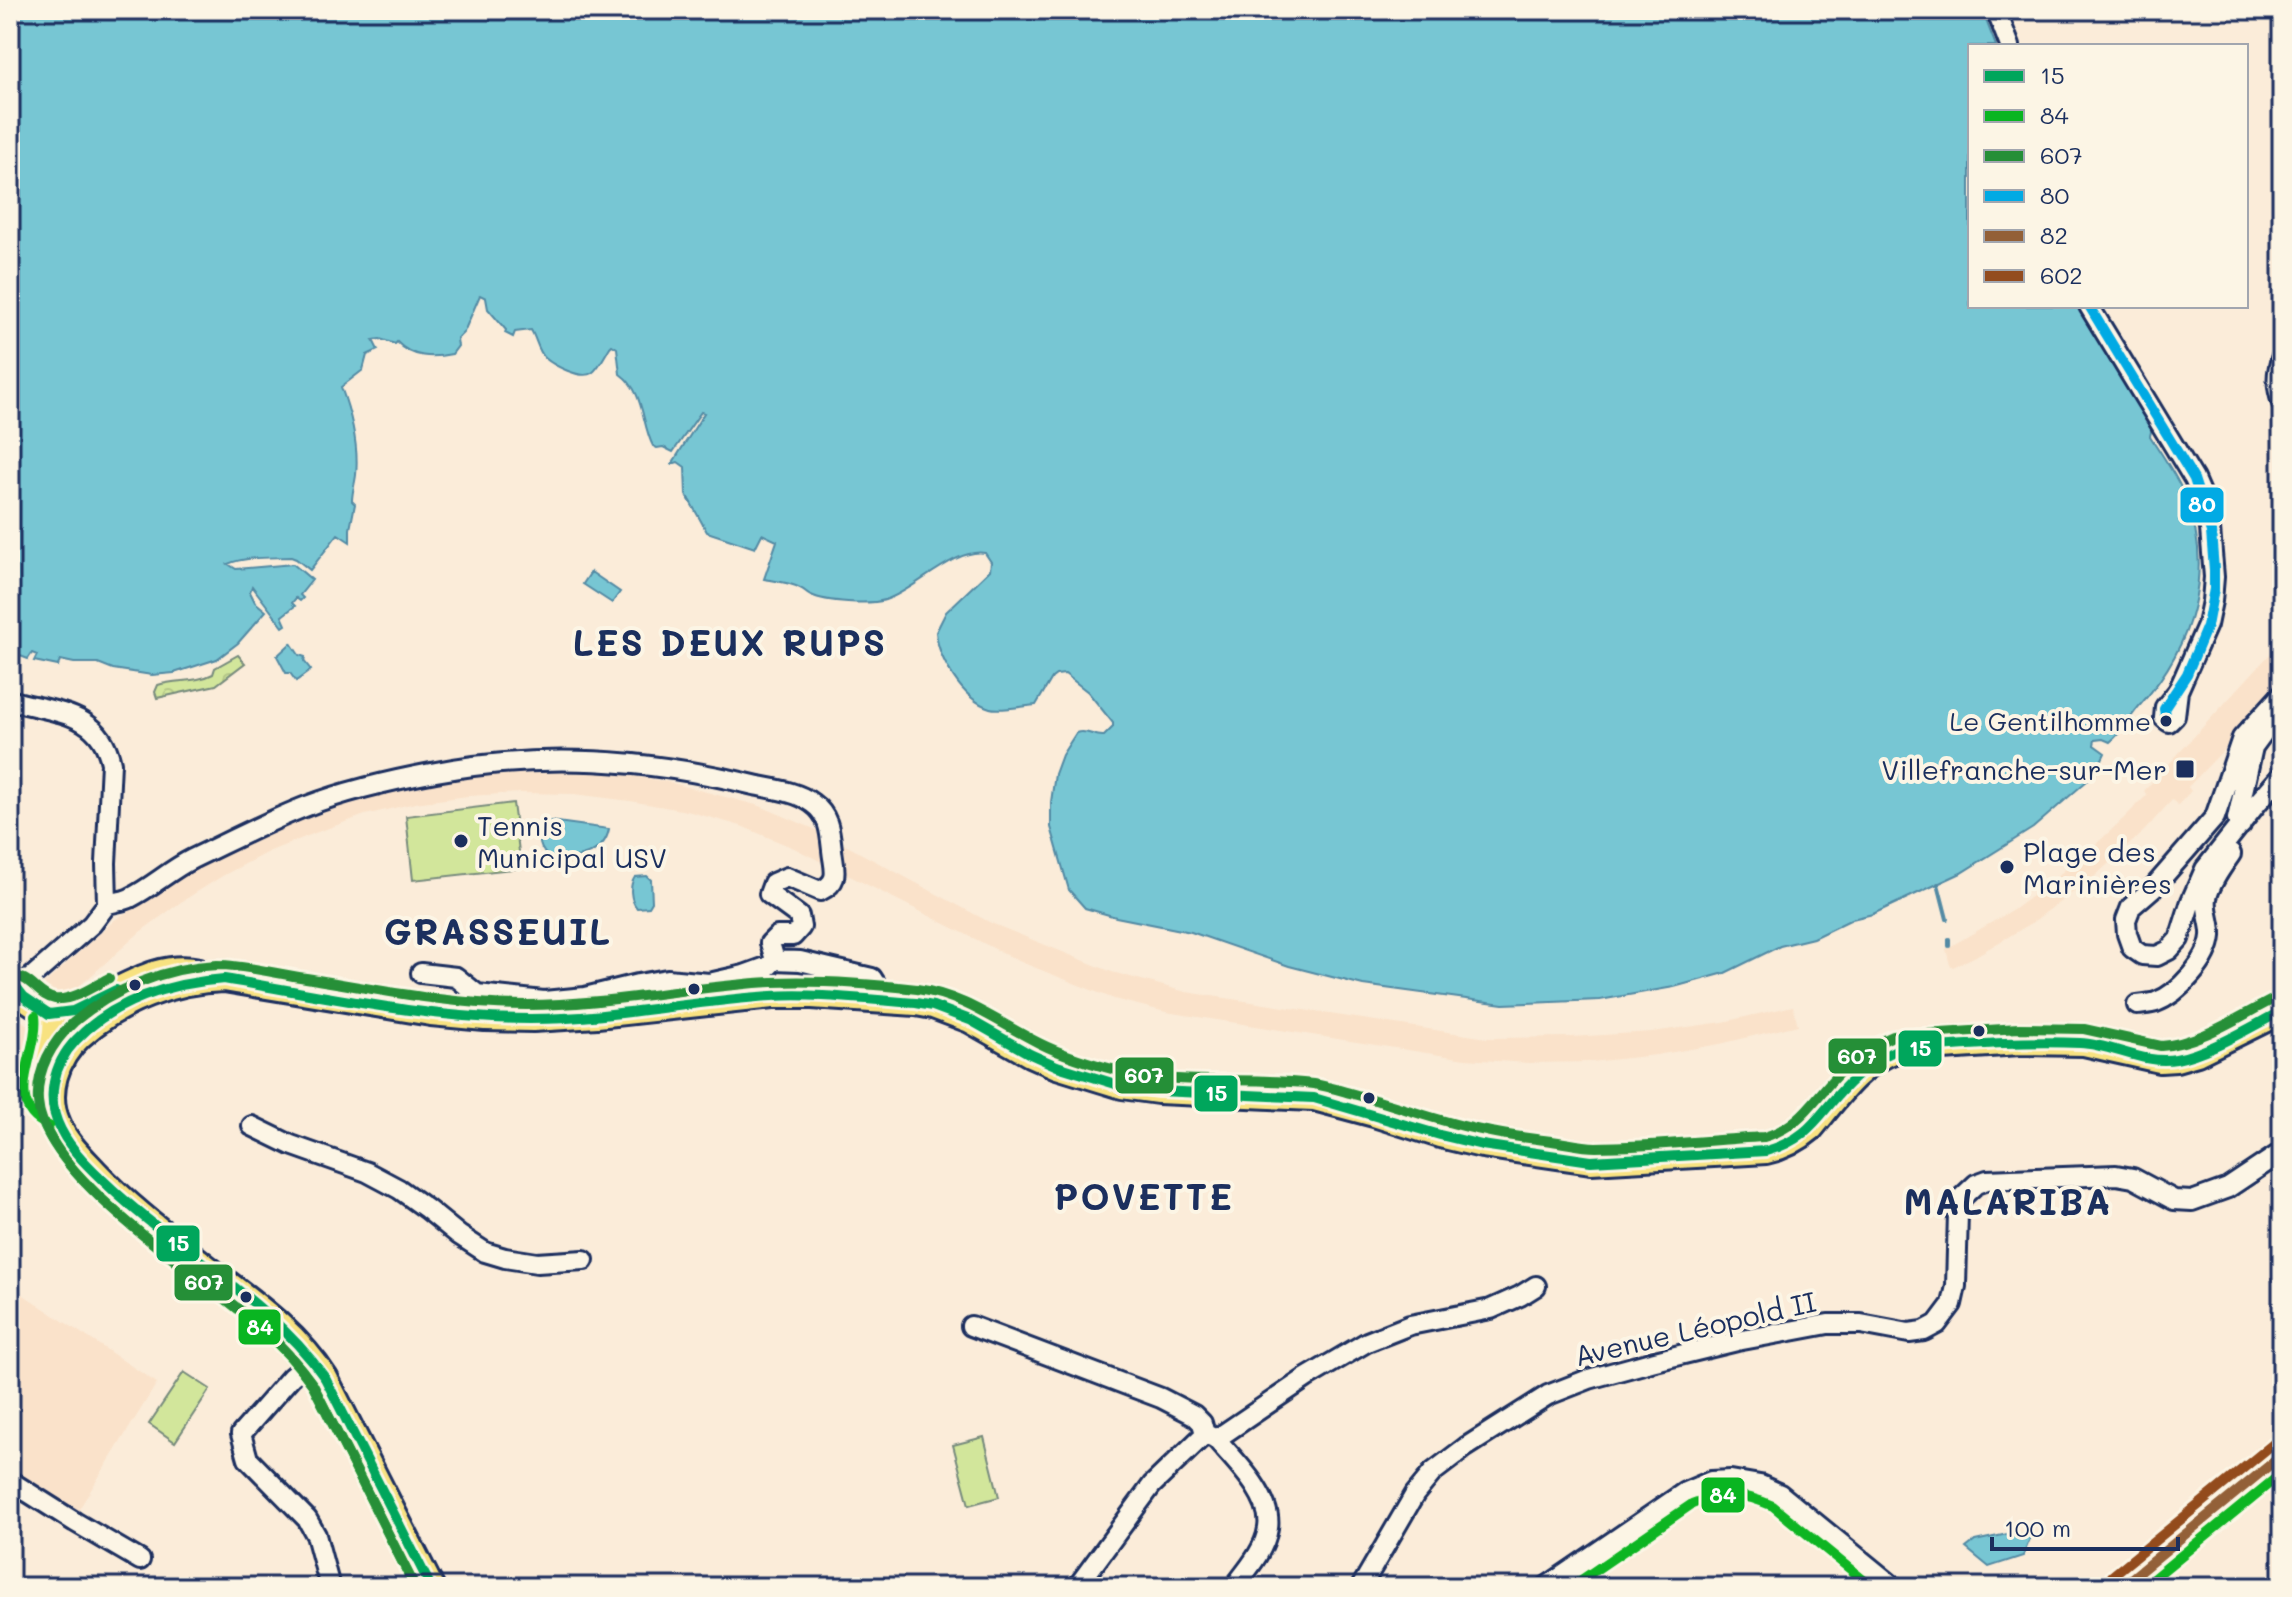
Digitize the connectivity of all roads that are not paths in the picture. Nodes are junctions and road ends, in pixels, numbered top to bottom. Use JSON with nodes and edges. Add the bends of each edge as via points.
{"nodes":[{"id":1,"x":1996,"y":10,"type":"edge"},
{"id":2,"x":2009,"y":44,"type":"edge"},
{"id":3,"x":2090,"y":308,"type":"edge"},
{"id":4,"x":2282,"y":356,"type":"edge"},
{"id":5,"x":2282,"y":403,"type":"edge"},
{"id":6,"x":2178,"y":691,"type":"dead end"},
{"id":7,"x":2282,"y":694,"type":"edge"},
{"id":8,"x":10,"y":700,"type":"edge"},
{"id":9,"x":2282,"y":710,"type":"edge"},
{"id":10,"x":2282,"y":775,"type":"edge"},
{"id":11,"x":2241,"y":824,"type":"junction"},
{"id":12,"x":107,"y":904,"type":"junction"},
{"id":13,"x":775,"y":960,"type":"junction"},
{"id":14,"x":421,"y":973,"type":"dead end"},
{"id":15,"x":153,"y":983,"type":"junction"},
{"id":16,"x":15,"y":992,"type":"edge"},
{"id":17,"x":882,"y":1000,"type":"junction"},
{"id":18,"x":2137,"y":1005,"type":"dead end"},
{"id":19,"x":2282,"y":1011,"type":"edge"},
{"id":20,"x":53,"y":1017,"type":"junction"},
{"id":21,"x":54,"y":1113,"type":"junction"},
{"id":22,"x":252,"y":1126,"type":"dead end"},
{"id":23,"x":2282,"y":1152,"type":"edge"},
{"id":24,"x":584,"y":1260,"type":"dead end"},
{"id":25,"x":1536,"y":1286,"type":"dead end"},
{"id":26,"x":971,"y":1326,"type":"dead end"},
{"id":27,"x":313,"y":1359,"type":"junction"},
{"id":28,"x":1211,"y":1437,"type":"junction"},
{"id":29,"x":2282,"y":1455,"type":"edge"},
{"id":30,"x":10,"y":1481,"type":"edge"},
{"id":31,"x":140,"y":1560,"type":"dead end"},
{"id":32,"x":330,"y":1587,"type":"edge"},
{"id":33,"x":431,"y":1587,"type":"edge"},
{"id":34,"x":1077,"y":1587,"type":"edge"},
{"id":35,"x":1234,"y":1587,"type":"edge"},
{"id":36,"x":1361,"y":1587,"type":"edge"},
{"id":37,"x":1546,"y":1587,"type":"edge"},
{"id":38,"x":1894,"y":1587,"type":"edge"},
{"id":39,"x":2121,"y":1587,"type":"edge"}],
"edges":[{"from":1,"to":2,"type":"street"},
{"from":3,"to":6,"type":"street","via":[[2204,502],[2213,555],[2212,601]]},
{"from":4,"to":5,"type":"street","via":[[2276,371]]},
{"from":7,"to":11,"type":"street","via":[[2242,738],[2215,817],[2131,907],[2126,920],[2132,948],[2157,956],[2179,939],[2205,869]]},
{"from":8,"to":12,"type":"street","via":[[77,718],[92,727],[108,749]]},
{"from":9,"to":11,"type":"street","via":[[2253,747],[2237,819]]},
{"from":10,"to":11,"type":"street"},
{"from":11,"to":18,"type":"street","via":[[2242,838],[2218,871],[2207,898],[2212,933],[2203,960],[2167,995]]},
{"from":12,"to":13,"type":"street","via":[[128,899],[188,861],[308,806],[391,781],[501,762],[587,759],[707,773],[794,795],[823,814],[829,824],[835,878],[820,891],[787,877],[773,883],[769,894],[799,916],[801,927],[793,936],[777,936],[770,943]]},
{"from":12,"to":16,"type":"street","via":[[92,924]]},
{"from":13,"to":14,"type":"street","via":[[757,971],[709,983],[667,979],[544,1001],[477,994],[456,977]]},
{"from":13,"to":17,"type":"street","via":[[872,978]]},
{"from":15,"to":17,"type":"main road","via":[[167,969],[178,968],[485,1018],[597,1015],[772,996]]},
{"from":15,"to":20,"type":"main road"},
{"from":15,"to":21,"type":"main road","via":[[67,1049],[55,1073]]},
{"from":16,"to":20,"type":"main road"},
{"from":17,"to":19,"type":"main road","via":[[933,1006],[1057,1066],[1122,1086],[1314,1098],[1482,1145],[1591,1161],[1778,1149],[1811,1128],[1867,1065],[1896,1050],[2072,1042],[2176,1059]]},
{"from":20,"to":21,"type":"main road","via":[[36,1083],[38,1099]]},
{"from":21,"to":27,"type":"main road","via":[[65,1137],[112,1190],[280,1324]]},
{"from":22,"to":24,"type":"street","via":[[367,1172],[485,1252],[537,1263]]},
{"from":23,"to":36,"type":"street","name":"Avenue Léopold II","via":[[2228,1188],[2192,1201],[2174,1200],[2116,1175],[1976,1184],[1960,1199],[1956,1286],[1952,1304],[1937,1324],[1909,1333],[1828,1324],[1651,1362],[1548,1395],[1433,1472]]},
{"from":25,"to":28,"type":"street","via":[[1491,1309],[1410,1325],[1367,1342]]},
{"from":26,"to":28,"type":"street","via":[[1161,1398],[1194,1415]]},
{"from":27,"to":32,"type":"street","via":[[241,1434],[248,1459],[307,1519]]},
{"from":27,"to":33,"type":"main road"},
{"from":28,"to":34,"type":"street","via":[[1152,1485]]},
{"from":28,"to":35,"type":"street","via":[[1260,1492],[1268,1519],[1259,1552]]},
{"from":29,"to":39,"type":"main road"},
{"from":30,"to":31,"type":"street"},
{"from":37,"to":38,"type":"street","via":[[1685,1492],[1711,1481],[1731,1480],[1780,1494]]}]}
